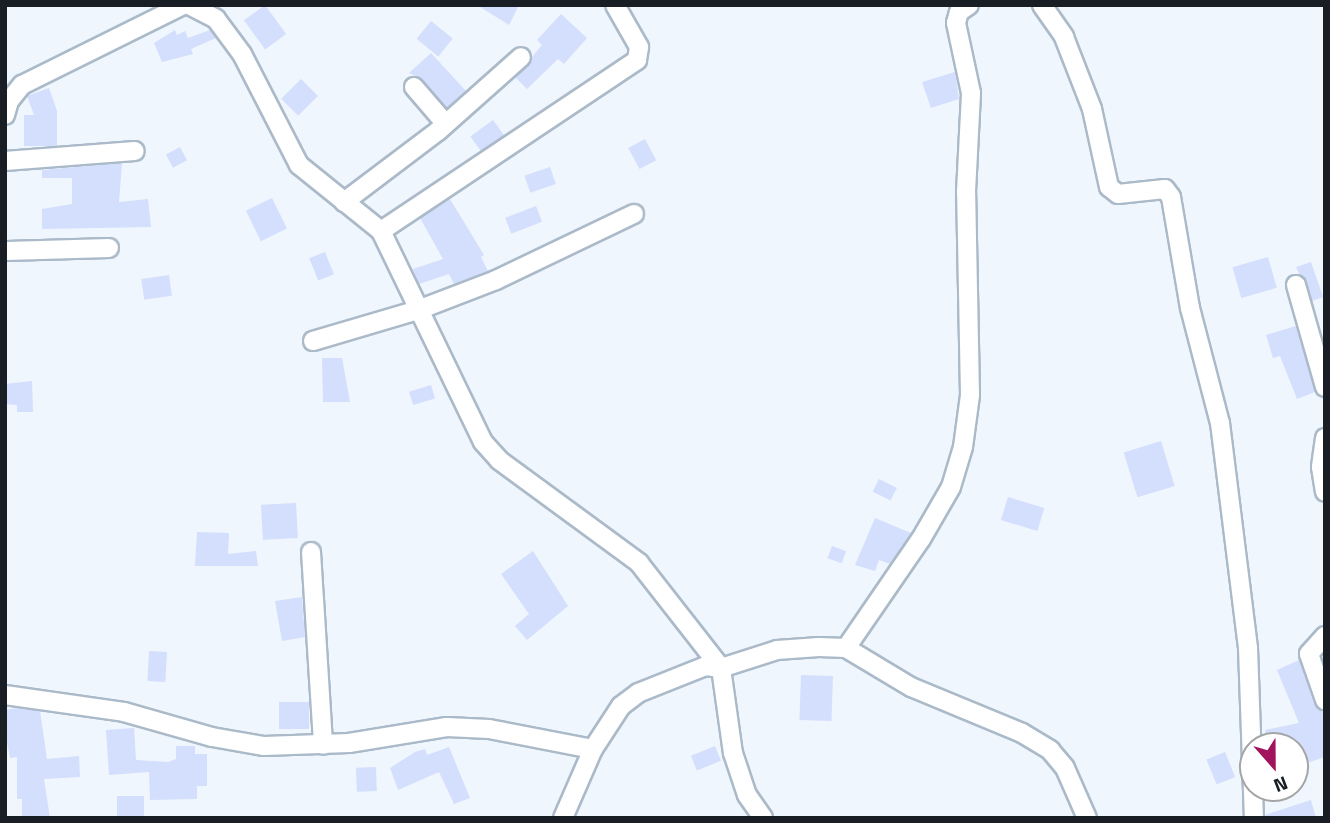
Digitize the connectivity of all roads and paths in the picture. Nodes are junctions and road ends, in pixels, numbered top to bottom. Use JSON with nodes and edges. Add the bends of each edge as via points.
{"nodes":[{"id":1,"x":183,"y":5,"type":"edge"},
{"id":2,"x":189,"y":5,"type":"edge"},
{"id":3,"x":615,"y":5,"type":"edge"},
{"id":4,"x":969,"y":5,"type":"edge"},
{"id":5,"x":1042,"y":5,"type":"edge"},
{"id":6,"x":219,"y":12,"type":"edge"},
{"id":7,"x":521,"y":57,"type":"dead end"},
{"id":8,"x":414,"y":87,"type":"dead end"},
{"id":9,"x":10,"y":90,"type":"edge"},
{"id":10,"x":5,"y":115,"type":"edge"},
{"id":11,"x":445,"y":123,"type":"junction"},
{"id":12,"x":135,"y":150,"type":"dead end"},
{"id":13,"x":5,"y":161,"type":"edge"},
{"id":14,"x":344,"y":202,"type":"junction"},
{"id":15,"x":634,"y":214,"type":"dead end"},
{"id":16,"x":381,"y":231,"type":"junction"},
{"id":17,"x":109,"y":248,"type":"dead end"},
{"id":18,"x":5,"y":251,"type":"edge"},
{"id":19,"x":1296,"y":285,"type":"dead end"},
{"id":20,"x":418,"y":310,"type":"junction"},
{"id":21,"x":313,"y":341,"type":"dead end"},
{"id":22,"x":1325,"y":387,"type":"edge"},
{"id":23,"x":1325,"y":438,"type":"edge"},
{"id":24,"x":1325,"y":492,"type":"edge"},
{"id":25,"x":311,"y":552,"type":"dead end"},
{"id":26,"x":1325,"y":636,"type":"edge"},
{"id":27,"x":846,"y":648,"type":"junction"},
{"id":28,"x":721,"y":668,"type":"junction"},
{"id":29,"x":5,"y":695,"type":"edge"},
{"id":30,"x":1325,"y":700,"type":"edge"},
{"id":31,"x":323,"y":745,"type":"junction"},
{"id":32,"x":593,"y":749,"type":"junction"},
{"id":33,"x":563,"y":818,"type":"edge"},
{"id":34,"x":763,"y":818,"type":"edge"},
{"id":35,"x":1087,"y":818,"type":"edge"},
{"id":36,"x":1254,"y":818,"type":"edge"}],
"edges":[{"from":1,"to":9,"type":"street"},
{"from":2,"to":6,"type":"street"},
{"from":3,"to":16,"type":"street","via":[[639,47],[637,60]]},
{"from":4,"to":27,"type":"street","via":[[959,12],[956,23],[971,93],[966,192],[970,394],[963,447],[951,486],[921,539]]},
{"from":5,"to":36,"type":"street","via":[[1065,37],[1092,108],[1109,187],[1118,194],[1165,190],[1171,197],[1190,308],[1220,423],[1248,648]]},
{"from":6,"to":14,"type":"street","via":[[299,165]]},
{"from":7,"to":11,"type":"street"},
{"from":8,"to":11,"type":"street"},
{"from":9,"to":10,"type":"street"},
{"from":11,"to":14,"type":"street"},
{"from":12,"to":13,"type":"street"},
{"from":14,"to":16,"type":"street"},
{"from":15,"to":20,"type":"street","via":[[496,280]]},
{"from":16,"to":20,"type":"street"},
{"from":17,"to":18,"type":"street"},
{"from":19,"to":22,"type":"street"},
{"from":20,"to":21,"type":"street"},
{"from":20,"to":28,"type":"street","via":[[483,442],[499,460],[639,563]]},
{"from":23,"to":24,"type":"street","via":[[1321,467]]},
{"from":25,"to":31,"type":"street"},
{"from":26,"to":30,"type":"street","via":[[1310,654]]},
{"from":27,"to":28,"type":"street","via":[[777,650]]},
{"from":27,"to":35,"type":"street","via":[[911,687],[1022,733],[1050,750],[1065,768]]},
{"from":28,"to":32,"type":"street","via":[[695,669],[638,692],[621,706]]},
{"from":28,"to":34,"type":"street","via":[[733,753],[747,795]]},
{"from":29,"to":31,"type":"street","via":[[124,712],[212,737],[264,746]]},
{"from":31,"to":32,"type":"street","via":[[447,727],[489,729]]},
{"from":32,"to":33,"type":"street"}]}
